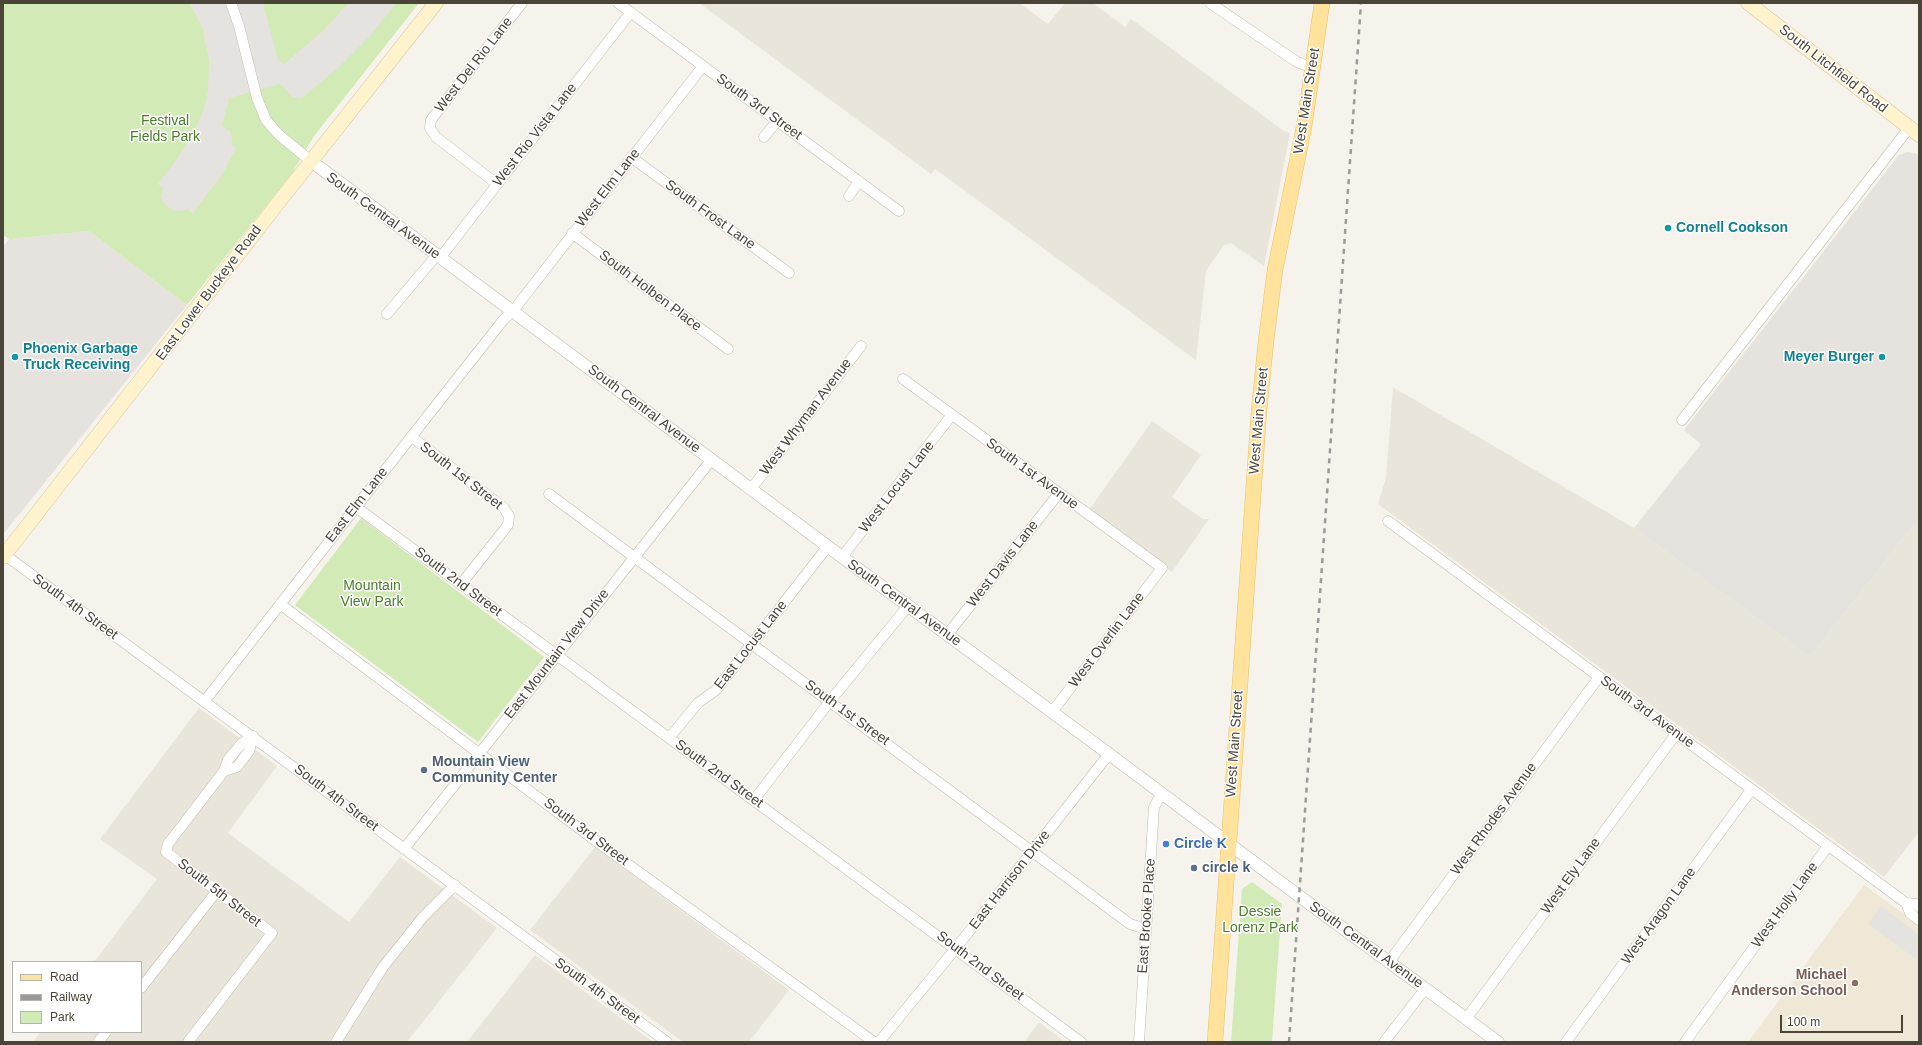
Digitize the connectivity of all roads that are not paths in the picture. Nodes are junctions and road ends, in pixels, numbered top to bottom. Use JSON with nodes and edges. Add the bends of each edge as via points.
{"nodes":[{"id":1,"x":231,"y":3,"type":"edge"},
{"id":2,"x":436,"y":3,"type":"edge"},
{"id":3,"x":522,"y":3,"type":"edge"},
{"id":4,"x":618,"y":3,"type":"edge"},
{"id":5,"x":1210,"y":3,"type":"edge"},
{"id":6,"x":1322,"y":3,"type":"edge"},
{"id":7,"x":1748,"y":3,"type":"edge"},
{"id":8,"x":631,"y":12,"type":"junction"},
{"id":9,"x":703,"y":66,"type":"junction"},
{"id":10,"x":1313,"y":68,"type":"junction"},
{"id":11,"x":777,"y":121,"type":"junction"},
{"id":12,"x":1914,"y":131,"type":"edge"},
{"id":13,"x":764,"y":137,"type":"dead end"},
{"id":14,"x":631,"y":157,"type":"junction"},
{"id":15,"x":310,"y":161,"type":"junction"},
{"id":16,"x":859,"y":181,"type":"junction"},
{"id":17,"x":497,"y":184,"type":"junction"},
{"id":18,"x":849,"y":196,"type":"dead end"},
{"id":19,"x":899,"y":211,"type":"dead end"},
{"id":20,"x":572,"y":233,"type":"junction"},
{"id":21,"x":438,"y":257,"type":"junction"},
{"id":22,"x":789,"y":273,"type":"dead end"},
{"id":23,"x":513,"y":310,"type":"junction"},
{"id":24,"x":387,"y":314,"type":"dead end"},
{"id":25,"x":860,"y":346,"type":"dead end"},
{"id":26,"x":728,"y":349,"type":"dead end"},
{"id":27,"x":903,"y":379,"type":"dead end"},
{"id":28,"x":951,"y":416,"type":"junction"},
{"id":29,"x":1682,"y":420,"type":"dead end"},
{"id":30,"x":412,"y":437,"type":"junction"},
{"id":31,"x":712,"y":459,"type":"junction"},
{"id":32,"x":751,"y":488,"type":"junction"},
{"id":33,"x":1059,"y":493,"type":"junction"},
{"id":34,"x":549,"y":494,"type":"dead end"},
{"id":35,"x":356,"y":507,"type":"junction"},
{"id":36,"x":1388,"y":521,"type":"dead end"},
{"id":37,"x":828,"y":546,"type":"junction"},
{"id":38,"x":4,"y":556,"type":"edge"},
{"id":39,"x":842,"y":557,"type":"junction"},
{"id":40,"x":633,"y":558,"type":"junction"},
{"id":41,"x":1162,"y":568,"type":"joint"},
{"id":42,"x":461,"y":584,"type":"junction"},
{"id":43,"x":280,"y":604,"type":"junction"},
{"id":44,"x":908,"y":606,"type":"junction"},
{"id":45,"x":947,"y":634,"type":"junction"},
{"id":46,"x":752,"y":644,"type":"junction"},
{"id":47,"x":556,"y":655,"type":"junction"},
{"id":48,"x":1598,"y":677,"type":"junction"},
{"id":49,"x":830,"y":701,"type":"junction"},
{"id":50,"x":204,"y":702,"type":"junction"},
{"id":51,"x":1052,"y":712,"type":"junction"},
{"id":52,"x":1676,"y":734,"type":"junction"},
{"id":53,"x":253,"y":736,"type":"junction"},
{"id":54,"x":669,"y":738,"type":"junction"},
{"id":55,"x":480,"y":752,"type":"junction"},
{"id":56,"x":1109,"y":754,"type":"junction"},
{"id":57,"x":1752,"y":790,"type":"junction"},
{"id":58,"x":1162,"y":793,"type":"junction"},
{"id":59,"x":754,"y":800,"type":"junction"},
{"id":60,"x":1228,"y":843,"type":"junction"},
{"id":61,"x":1828,"y":846,"type":"junction"},
{"id":62,"x":404,"y":849,"type":"junction"},
{"id":63,"x":1032,"y":851,"type":"junction"},
{"id":64,"x":455,"y":885,"type":"junction"},
{"id":65,"x":217,"y":891,"type":"junction"},
{"id":66,"x":1906,"y":903,"type":"junction"},
{"id":67,"x":1919,"y":906,"type":"edge"},
{"id":68,"x":1919,"y":920,"type":"edge"},
{"id":69,"x":1146,"y":929,"type":"junction"},
{"id":70,"x":956,"y":948,"type":"junction"},
{"id":71,"x":1389,"y":962,"type":"junction"},
{"id":72,"x":142,"y":987,"type":"edge"},
{"id":73,"x":1426,"y":989,"type":"junction"},
{"id":74,"x":1466,"y":1019,"type":"junction"},
{"id":75,"x":105,"y":1033,"type":"edge"},
{"id":76,"x":98,"y":1042,"type":"edge"},
{"id":77,"x":188,"y":1042,"type":"edge"},
{"id":78,"x":336,"y":1042,"type":"edge"},
{"id":79,"x":667,"y":1042,"type":"edge"},
{"id":80,"x":874,"y":1042,"type":"edge"},
{"id":81,"x":879,"y":1042,"type":"edge"},
{"id":82,"x":1081,"y":1042,"type":"edge"},
{"id":83,"x":1139,"y":1042,"type":"edge"},
{"id":84,"x":1215,"y":1042,"type":"edge"},
{"id":85,"x":1384,"y":1042,"type":"edge"},
{"id":86,"x":1498,"y":1042,"type":"edge"},
{"id":87,"x":1566,"y":1042,"type":"edge"},
{"id":88,"x":1685,"y":1042,"type":"edge"}],
"edges":[{"from":1,"to":15,"type":"street","via":[[257,98],[266,120],[279,135]]},
{"from":2,"to":15,"type":"main road","name":"East Lower Buckeye Road"},
{"from":3,"to":17,"type":"street","name":"West Del Rio Lane","via":[[431,120],[430,128],[436,137]]},
{"from":4,"to":8,"type":"street","name":"South 3rd Street"},
{"from":5,"to":10,"type":"street","via":[[1297,62]]},
{"from":6,"to":10,"type":"main road","name":"West Main Street"},
{"from":7,"to":12,"type":"main road","name":"South Litchfield Road"},
{"from":8,"to":9,"type":"street","name":"South 3rd Street"},
{"from":8,"to":17,"type":"street","name":"West Rio Vista Lane"},
{"from":9,"to":11,"type":"street","name":"South 3rd Street"},
{"from":9,"to":14,"type":"street","name":"West Elm Lane"},
{"from":10,"to":60,"type":"main road","name":"West Main Street","via":[[1304,127],[1275,270],[1266,341]]},
{"from":11,"to":13,"type":"street"},
{"from":11,"to":16,"type":"street","name":"South 3rd Street"},
{"from":12,"to":29,"type":"street"},
{"from":14,"to":20,"type":"street","name":"West Elm Lane"},
{"from":14,"to":22,"type":"street","name":"South Frost Lane"},
{"from":15,"to":21,"type":"street","name":"South Central Avenue"},
{"from":15,"to":38,"type":"main road","name":"East Lower Buckeye Road"},
{"from":16,"to":18,"type":"street"},
{"from":16,"to":19,"type":"street","name":"South 3rd Street"},
{"from":17,"to":21,"type":"street","name":"West Rio Vista Lane"},
{"from":20,"to":23,"type":"street","name":"West Elm Lane"},
{"from":20,"to":26,"type":"street","name":"South Holben Place"},
{"from":21,"to":23,"type":"street","name":"South Central Avenue"},
{"from":21,"to":24,"type":"street","name":"West Rio Vista Lane"},
{"from":23,"to":30,"type":"street","name":"East Elm Lane"},
{"from":23,"to":31,"type":"street","name":"South Central Avenue"},
{"from":25,"to":32,"type":"street","name":"West Whyman Avenue"},
{"from":27,"to":28,"type":"street","name":"South 1st Avenue"},
{"from":28,"to":33,"type":"street","name":"South 1st Avenue"},
{"from":28,"to":39,"type":"street","name":"West Locust Lane"},
{"from":30,"to":35,"type":"street","name":"East Elm Lane"},
{"from":30,"to":42,"type":"street","name":"South 1st Street","via":[[504,508],[509,516],[508,525]]},
{"from":31,"to":32,"type":"street","name":"South Central Avenue"},
{"from":31,"to":40,"type":"street","name":"East Mountain View Drive"},
{"from":32,"to":37,"type":"street","name":"South Central Avenue"},
{"from":33,"to":41,"type":"street","name":"South 1st Avenue"},
{"from":33,"to":45,"type":"street","name":"West Davis Lane"},
{"from":34,"to":40,"type":"street","name":"South 1st Street"},
{"from":35,"to":42,"type":"street","name":"South 2nd Street"},
{"from":35,"to":43,"type":"street","name":"East Elm Lane"},
{"from":36,"to":48,"type":"street","name":"South 3rd Avenue"},
{"from":37,"to":39,"type":"street","name":"South Central Avenue"},
{"from":37,"to":46,"type":"street","name":"East Locust Lane"},
{"from":38,"to":50,"type":"street","name":"South 4th Street"},
{"from":39,"to":44,"type":"street","name":"South Central Avenue"},
{"from":40,"to":46,"type":"street","name":"South 1st Street"},
{"from":40,"to":47,"type":"street","name":"East Mountain View Drive"},
{"from":41,"to":51,"type":"street","name":"West Overlin Lane"},
{"from":42,"to":47,"type":"street","name":"South 2nd Street"},
{"from":43,"to":50,"type":"street","name":"East Elm Lane"},
{"from":43,"to":55,"type":"street","name":"South 3rd Street"},
{"from":44,"to":45,"type":"street","name":"South Central Avenue"},
{"from":44,"to":49,"type":"street"},
{"from":45,"to":51,"type":"street","name":"South Central Avenue"},
{"from":46,"to":49,"type":"street","name":"South 1st Street"},
{"from":46,"to":54,"type":"street","name":"East Locust Lane","via":[[716,690],[698,703]]},
{"from":47,"to":54,"type":"street","name":"South 2nd Street"},
{"from":47,"to":55,"type":"street","name":"East Mountain View Drive"},
{"from":48,"to":52,"type":"street","name":"South 3rd Avenue"},
{"from":48,"to":71,"type":"street","name":"West Rhodes Avenue"},
{"from":49,"to":59,"type":"street"},
{"from":49,"to":63,"type":"street","name":"South 1st Street"},
{"from":50,"to":53,"type":"street","name":"South 4th Street"},
{"from":51,"to":56,"type":"street","name":"South Central Avenue"},
{"from":52,"to":57,"type":"street","name":"South 3rd Avenue"},
{"from":52,"to":74,"type":"street","name":"West Ely Lane"},
{"from":53,"to":62,"type":"street","name":"South 4th Street"},
{"from":53,"to":65,"type":"street","name":"South 5th Street","via":[[242,743],[228,760],[224,772],[168,844],[166,852]]},
{"from":54,"to":59,"type":"street","name":"South 2nd Street"},
{"from":55,"to":62,"type":"street","name":"East Mountain View Drive"},
{"from":55,"to":80,"type":"street","name":"South 3rd Street","via":[[600,844]]},
{"from":56,"to":58,"type":"street","name":"South Central Avenue"},
{"from":56,"to":63,"type":"street","name":"East Harrison Drive"},
{"from":57,"to":61,"type":"street","name":"South 3rd Avenue"},
{"from":57,"to":87,"type":"street","name":"West Aragon Lane"},
{"from":58,"to":60,"type":"street","name":"South Central Avenue"},
{"from":58,"to":69,"type":"street","name":"East Brooke Place","via":[[1154,806]]},
{"from":59,"to":70,"type":"street","name":"South 2nd Street"},
{"from":60,"to":71,"type":"street","name":"South Central Avenue"},
{"from":60,"to":84,"type":"main road","name":"West Main Street"},
{"from":61,"to":66,"type":"street","name":"South 3rd Avenue"},
{"from":61,"to":88,"type":"street","name":"West Holly Lane"},
{"from":62,"to":64,"type":"street","name":"South 4th Street"},
{"from":63,"to":69,"type":"street","name":"South 1st Street","via":[[1130,924]]},
{"from":63,"to":70,"type":"street","name":"East Harrison Drive"},
{"from":64,"to":78,"type":"street","via":[[423,917],[383,967]]},
{"from":64,"to":79,"type":"street","name":"South 4th Street"},
{"from":65,"to":72,"type":"street"},
{"from":65,"to":77,"type":"street","name":"South 5th Street","via":[[272,933]]},
{"from":66,"to":67,"type":"street","name":"South 3rd Avenue"},
{"from":66,"to":68,"type":"street","name":"South 3rd Avenue","via":[[1910,913]]},
{"from":69,"to":83,"type":"street","name":"East Brooke Place"},
{"from":70,"to":81,"type":"street","name":"East Harrison Drive"},
{"from":70,"to":82,"type":"street","name":"South 2nd Street"},
{"from":71,"to":73,"type":"street","name":"South Central Avenue"},
{"from":73,"to":74,"type":"street","name":"South Central Avenue"},
{"from":73,"to":85,"type":"street"},
{"from":74,"to":86,"type":"street","name":"South Central Avenue"},
{"from":75,"to":76,"type":"street"}]}
